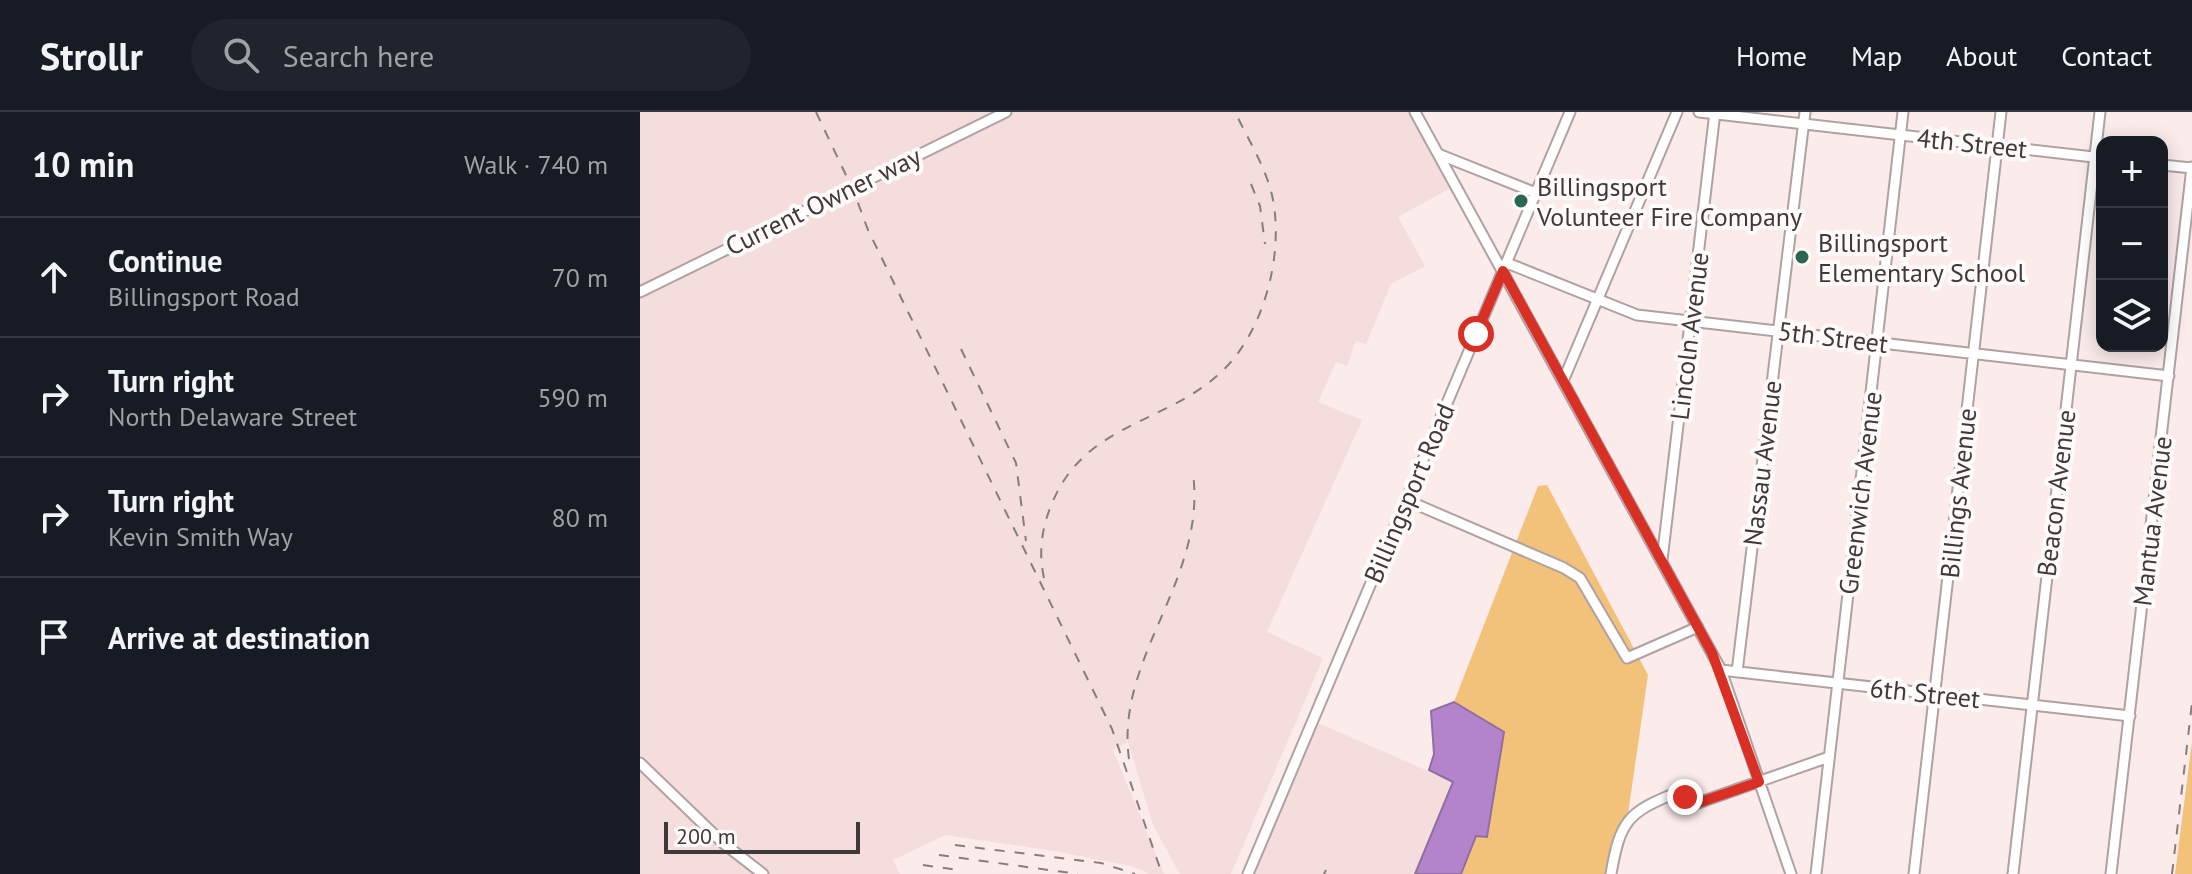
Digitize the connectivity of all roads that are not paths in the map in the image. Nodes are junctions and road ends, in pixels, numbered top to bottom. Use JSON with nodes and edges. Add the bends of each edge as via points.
{"nodes":[{"id":1,"x":1006,"y":112,"type":"edge"},
{"id":2,"x":1415,"y":112,"type":"edge"},
{"id":3,"x":1570,"y":112,"type":"edge"},
{"id":4,"x":1677,"y":112,"type":"edge"},
{"id":5,"x":1699,"y":112,"type":"edge"},
{"id":6,"x":1805,"y":112,"type":"edge"},
{"id":7,"x":1903,"y":112,"type":"edge"},
{"id":8,"x":2001,"y":112,"type":"edge"},
{"id":9,"x":2100,"y":112,"type":"edge"},
{"id":10,"x":1714,"y":113,"type":"edge"},
{"id":11,"x":1804,"y":124,"type":"junction"},
{"id":12,"x":1901,"y":135,"type":"junction"},
{"id":13,"x":2099,"y":136,"type":"edge"},
{"id":14,"x":1997,"y":146,"type":"junction"},
{"id":15,"x":1438,"y":154,"type":"junction"},
{"id":16,"x":2096,"y":157,"type":"edge"},
{"id":17,"x":2168,"y":165,"type":"edge"},
{"id":18,"x":2192,"y":167,"type":"edge"},
{"id":19,"x":2096,"y":172,"type":"edge"},
{"id":20,"x":1536,"y":193,"type":"junction"},
{"id":21,"x":2187,"y":256,"type":"edge"},
{"id":22,"x":1505,"y":267,"type":"junction"},
{"id":23,"x":640,"y":292,"type":"edge"},
{"id":24,"x":1598,"y":301,"type":"junction"},
{"id":25,"x":1691,"y":321,"type":"junction"},
{"id":26,"x":1778,"y":330,"type":"junction"},
{"id":27,"x":1877,"y":342,"type":"junction"},
{"id":28,"x":1973,"y":353,"type":"junction"},
{"id":29,"x":2071,"y":364,"type":"junction"},
{"id":30,"x":2169,"y":376,"type":"junction"},
{"id":31,"x":1563,"y":381,"type":"junction"},
{"id":32,"x":1406,"y":500,"type":"junction"},
{"id":33,"x":1662,"y":560,"type":"junction"},
{"id":34,"x":1698,"y":627,"type":"junction"},
{"id":35,"x":1721,"y":670,"type":"junction"},
{"id":36,"x":1737,"y":672,"type":"junction"},
{"id":37,"x":1838,"y":683,"type":"junction"},
{"id":38,"x":1935,"y":694,"type":"junction"},
{"id":39,"x":2032,"y":705,"type":"junction"},
{"id":40,"x":2130,"y":716,"type":"junction"},
{"id":41,"x":1829,"y":757,"type":"junction"},
{"id":42,"x":640,"y":763,"type":"edge"},
{"id":43,"x":1759,"y":782,"type":"junction"},
{"id":44,"x":763,"y":874,"type":"edge"},
{"id":45,"x":1248,"y":874,"type":"edge"},
{"id":46,"x":1611,"y":874,"type":"edge"},
{"id":47,"x":1791,"y":874,"type":"edge"},
{"id":48,"x":1816,"y":874,"type":"edge"},
{"id":49,"x":1914,"y":874,"type":"edge"},
{"id":50,"x":2013,"y":874,"type":"edge"},
{"id":51,"x":2111,"y":874,"type":"edge"}],
"edges":[{"from":1,"to":23,"type":"street","name":"Current Owner way"},
{"from":2,"to":15,"type":"street"},
{"from":3,"to":20,"type":"street","name":"Billingsport Road"},
{"from":4,"to":24,"type":"street"},
{"from":5,"to":10,"type":"street","name":"4th Street"},
{"from":6,"to":11,"type":"street","name":"Nassau Avenue"},
{"from":7,"to":12,"type":"street","name":"Greenwich Avenue"},
{"from":8,"to":14,"type":"street","name":"Billings Avenue"},
{"from":9,"to":13,"type":"street","name":"Beacon Avenue"},
{"from":10,"to":11,"type":"street","name":"4th Street"},
{"from":10,"to":25,"type":"street","name":"Lincoln Avenue"},
{"from":11,"to":12,"type":"street","name":"4th Street"},
{"from":11,"to":26,"type":"street","name":"Nassau Avenue"},
{"from":12,"to":14,"type":"street","name":"4th Street"},
{"from":12,"to":27,"type":"street","name":"Greenwich Avenue"},
{"from":14,"to":16,"type":"street","name":"4th Street"},
{"from":14,"to":28,"type":"street","name":"Billings Avenue"},
{"from":15,"to":20,"type":"street"},
{"from":15,"to":22,"type":"street"},
{"from":17,"to":18,"type":"street"},
{"from":18,"to":21,"type":"street","name":"Mantua Avenue"},
{"from":19,"to":29,"type":"street","name":"Beacon Avenue"},
{"from":20,"to":22,"type":"street","name":"Billingsport Road"},
{"from":21,"to":30,"type":"street","name":"Mantua Avenue"},
{"from":22,"to":24,"type":"street","name":"5th Street"},
{"from":22,"to":31,"type":"street"},
{"from":22,"to":32,"type":"street","name":"Billingsport Road"},
{"from":24,"to":25,"type":"street","name":"5th Street","via":[[1637,315]]},
{"from":24,"to":31,"type":"street"},
{"from":25,"to":26,"type":"street","name":"5th Street"},
{"from":25,"to":33,"type":"street","name":"Lincoln Avenue"},
{"from":26,"to":27,"type":"street","name":"5th Street"},
{"from":26,"to":36,"type":"street","name":"Nassau Avenue"},
{"from":27,"to":28,"type":"street","name":"5th Street"},
{"from":27,"to":37,"type":"street","name":"Greenwich Avenue"},
{"from":28,"to":29,"type":"street","name":"5th Street"},
{"from":28,"to":38,"type":"street","name":"Billings Avenue"},
{"from":29,"to":30,"type":"street","name":"5th Street"},
{"from":29,"to":39,"type":"street","name":"Beacon Avenue"},
{"from":30,"to":40,"type":"street","name":"Mantua Avenue"},
{"from":31,"to":33,"type":"street"},
{"from":32,"to":34,"type":"street","via":[[1580,578],[1623,655],[1631,658]]},
{"from":32,"to":45,"type":"street","name":"Billingsport Road"},
{"from":33,"to":34,"type":"street"},
{"from":34,"to":35,"type":"street"},
{"from":35,"to":36,"type":"street","name":"6th Street"},
{"from":35,"to":43,"type":"street"},
{"from":36,"to":37,"type":"street","name":"6th Street"},
{"from":37,"to":38,"type":"street","name":"6th Street"},
{"from":37,"to":41,"type":"street","name":"Greenwich Avenue"},
{"from":38,"to":39,"type":"street","name":"6th Street"},
{"from":38,"to":49,"type":"street","name":"Billings Avenue"},
{"from":39,"to":40,"type":"street","name":"6th Street"},
{"from":39,"to":50,"type":"street","name":"Beacon Avenue"},
{"from":40,"to":51,"type":"street","name":"Mantua Avenue"},
{"from":41,"to":43,"type":"street"},
{"from":41,"to":48,"type":"street","name":"Greenwich Avenue"},
{"from":42,"to":44,"type":"street"},
{"from":43,"to":46,"type":"street","via":[[1698,803],[1676,793],[1632,812],[1615,848]]},
{"from":43,"to":47,"type":"street"}]}
